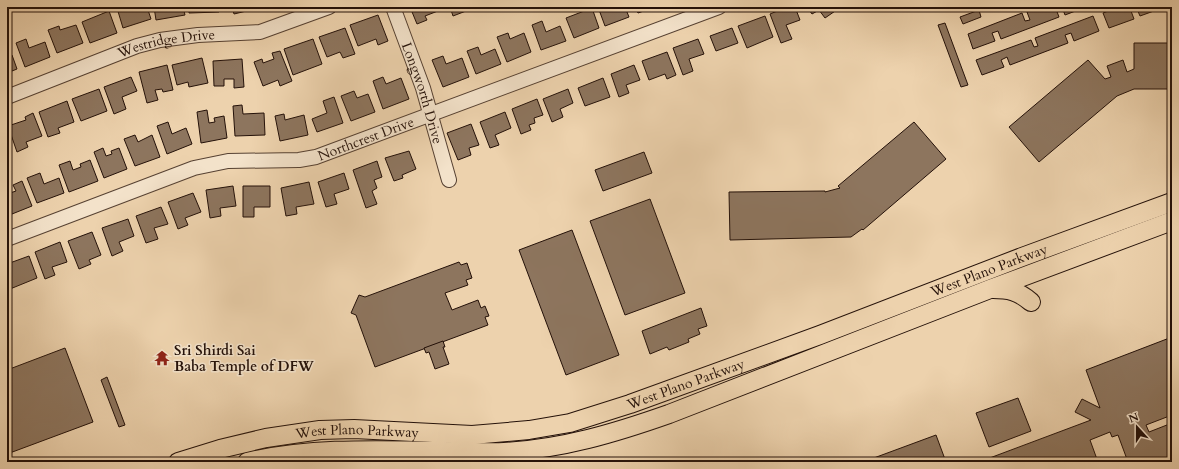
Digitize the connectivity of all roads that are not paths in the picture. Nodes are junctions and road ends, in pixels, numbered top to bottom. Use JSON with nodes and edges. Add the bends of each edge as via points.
{"nodes":[{"id":1,"x":330,"y":7,"type":"edge"},
{"id":2,"x":394,"y":7,"type":"edge"},
{"id":3,"x":719,"y":7,"type":"edge"},
{"id":4,"x":7,"y":97,"type":"edge"},
{"id":5,"x":429,"y":114,"type":"junction"},
{"id":6,"x":449,"y":180,"type":"dead end"},
{"id":7,"x":1172,"y":202,"type":"edge"},
{"id":8,"x":1172,"y":221,"type":"edge"},
{"id":9,"x":7,"y":239,"type":"edge"},
{"id":10,"x":1022,"y":257,"type":"junction"},
{"id":11,"x":1028,"y":275,"type":"junction"},
{"id":12,"x":990,"y":289,"type":"junction"},
{"id":13,"x":1031,"y":302,"type":"dead end"},
{"id":14,"x":819,"y":336,"type":"junction"},
{"id":15,"x":825,"y":353,"type":"junction"},
{"id":16,"x":354,"y":429,"type":"junction"},
{"id":17,"x":354,"y":450,"type":"junction"},
{"id":18,"x":395,"y":450,"type":"junction"},
{"id":19,"x":203,"y":458,"type":"edge"},
{"id":20,"x":178,"y":462,"type":"edge"},
{"id":21,"x":247,"y":462,"type":"edge"},
{"id":22,"x":378,"y":462,"type":"edge"}],
"edges":[{"from":1,"to":4,"type":"street","name":"Westridge Drive","via":[[260,32],[198,35],[137,46]]},
{"from":2,"to":5,"type":"street","name":"Longworth Drive","via":[[423,88]]},
{"from":3,"to":5,"type":"street","name":"Northcrest Drive"},
{"from":5,"to":6,"type":"street","name":"Longworth Drive"},
{"from":5,"to":9,"type":"street","name":"Northcrest Drive","via":[[316,158],[228,161],[194,168]]},
{"from":7,"to":10,"type":"main road","name":"West Plano Parkway"},
{"from":8,"to":11,"type":"main road","name":"West Plano Parkway"},
{"from":10,"to":11,"type":"main road"},
{"from":10,"to":14,"type":"main road","name":"West Plano Parkway"},
{"from":11,"to":12,"type":"main road","name":"West Plano Parkway"},
{"from":12,"to":13,"type":"main road","via":[[1009,289],[1021,293]]},
{"from":12,"to":15,"type":"main road","name":"West Plano Parkway"},
{"from":14,"to":15,"type":"main road"},
{"from":14,"to":16,"type":"main road","name":"West Plano Parkway","via":[[570,423],[472,435]]},
{"from":15,"to":18,"type":"main road","name":"West Plano Parkway","via":[[669,414],[622,431],[593,438],[544,449],[502,452]]},
{"from":16,"to":17,"type":"main road"},
{"from":16,"to":19,"type":"main road","name":"West Plano Parkway","via":[[304,431],[266,438]]},
{"from":17,"to":18,"type":"main road","name":"West Plano Parkway"},
{"from":17,"to":21,"type":"main road","name":"West Plano Parkway","via":[[288,454]]},
{"from":18,"to":22,"type":"main road"},
{"from":19,"to":20,"type":"main road","name":"West Plano Parkway"}]}
